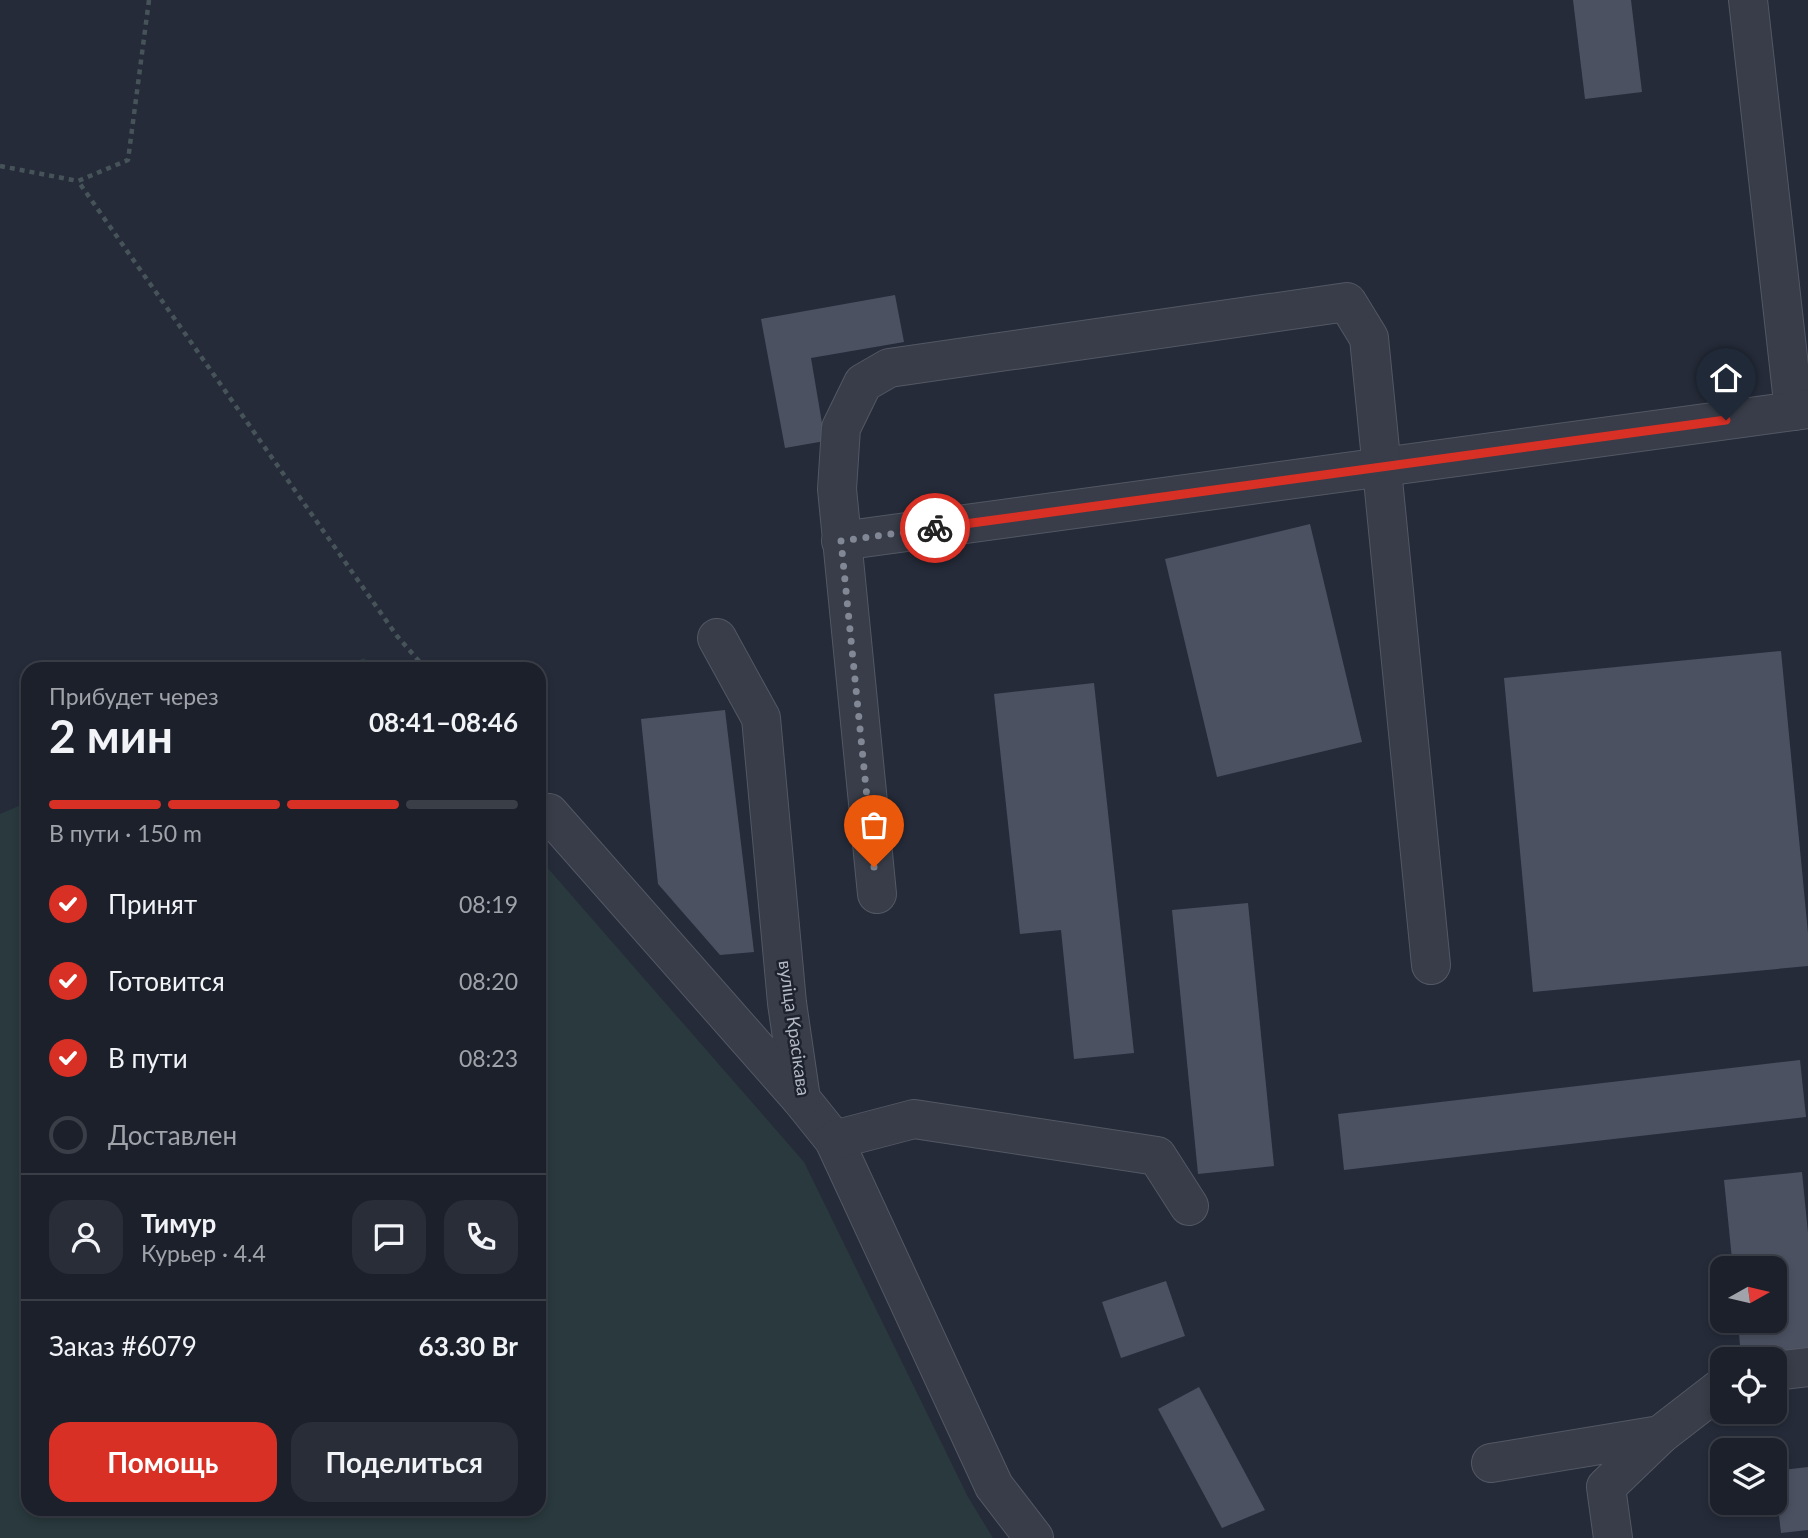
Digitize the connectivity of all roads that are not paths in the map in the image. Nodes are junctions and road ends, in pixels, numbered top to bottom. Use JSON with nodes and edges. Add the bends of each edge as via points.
{"nodes":[{"id":1,"x":1748,"y":0,"type":"edge"},
{"id":2,"x":1801,"y":410,"type":"edge"},
{"id":3,"x":1384,"y":467,"type":"junction"},
{"id":4,"x":841,"y":541,"type":"junction"},
{"id":5,"x":717,"y":638,"type":"dead end"},
{"id":6,"x":549,"y":813,"type":"dead end"},
{"id":7,"x":877,"y":894,"type":"dead end"},
{"id":8,"x":1431,"y":965,"type":"dead end"},
{"id":9,"x":801,"y":1099,"type":"junction"},
{"id":10,"x":834,"y":1140,"type":"junction"},
{"id":11,"x":1189,"y":1206,"type":"dead end"},
{"id":12,"x":1808,"y":1367,"type":"edge"},
{"id":13,"x":1787,"y":1369,"type":"edge"},
{"id":14,"x":1710,"y":1396,"type":"edge"},
{"id":15,"x":1660,"y":1435,"type":"junction"},
{"id":16,"x":1491,"y":1463,"type":"dead end"},
{"id":17,"x":1034,"y":1538,"type":"edge"},
{"id":18,"x":1613,"y":1538,"type":"edge"}],
"edges":[{"from":1,"to":2,"type":"street"},
{"from":2,"to":3,"type":"street"},
{"from":3,"to":4,"type":"street"},
{"from":3,"to":4,"type":"street","via":[[1369,338],[1347,302],[889,368],[863,383],[841,428],[837,489]]},
{"from":3,"to":8,"type":"street"},
{"from":4,"to":7,"type":"street"},
{"from":5,"to":9,"type":"street","name":"вуліца Красікава","via":[[761,718],[787,1003]]},
{"from":6,"to":9,"type":"street"},
{"from":9,"to":10,"type":"street","name":"вуліца Красікава"},
{"from":10,"to":11,"type":"street","via":[[914,1119],[1157,1156]]},
{"from":10,"to":17,"type":"street","name":"вуліца Красікава","via":[[994,1486]]},
{"from":12,"to":13,"type":"street"},
{"from":14,"to":15,"type":"street"},
{"from":15,"to":16,"type":"street"},
{"from":15,"to":18,"type":"street","via":[[1606,1487]]}]}
